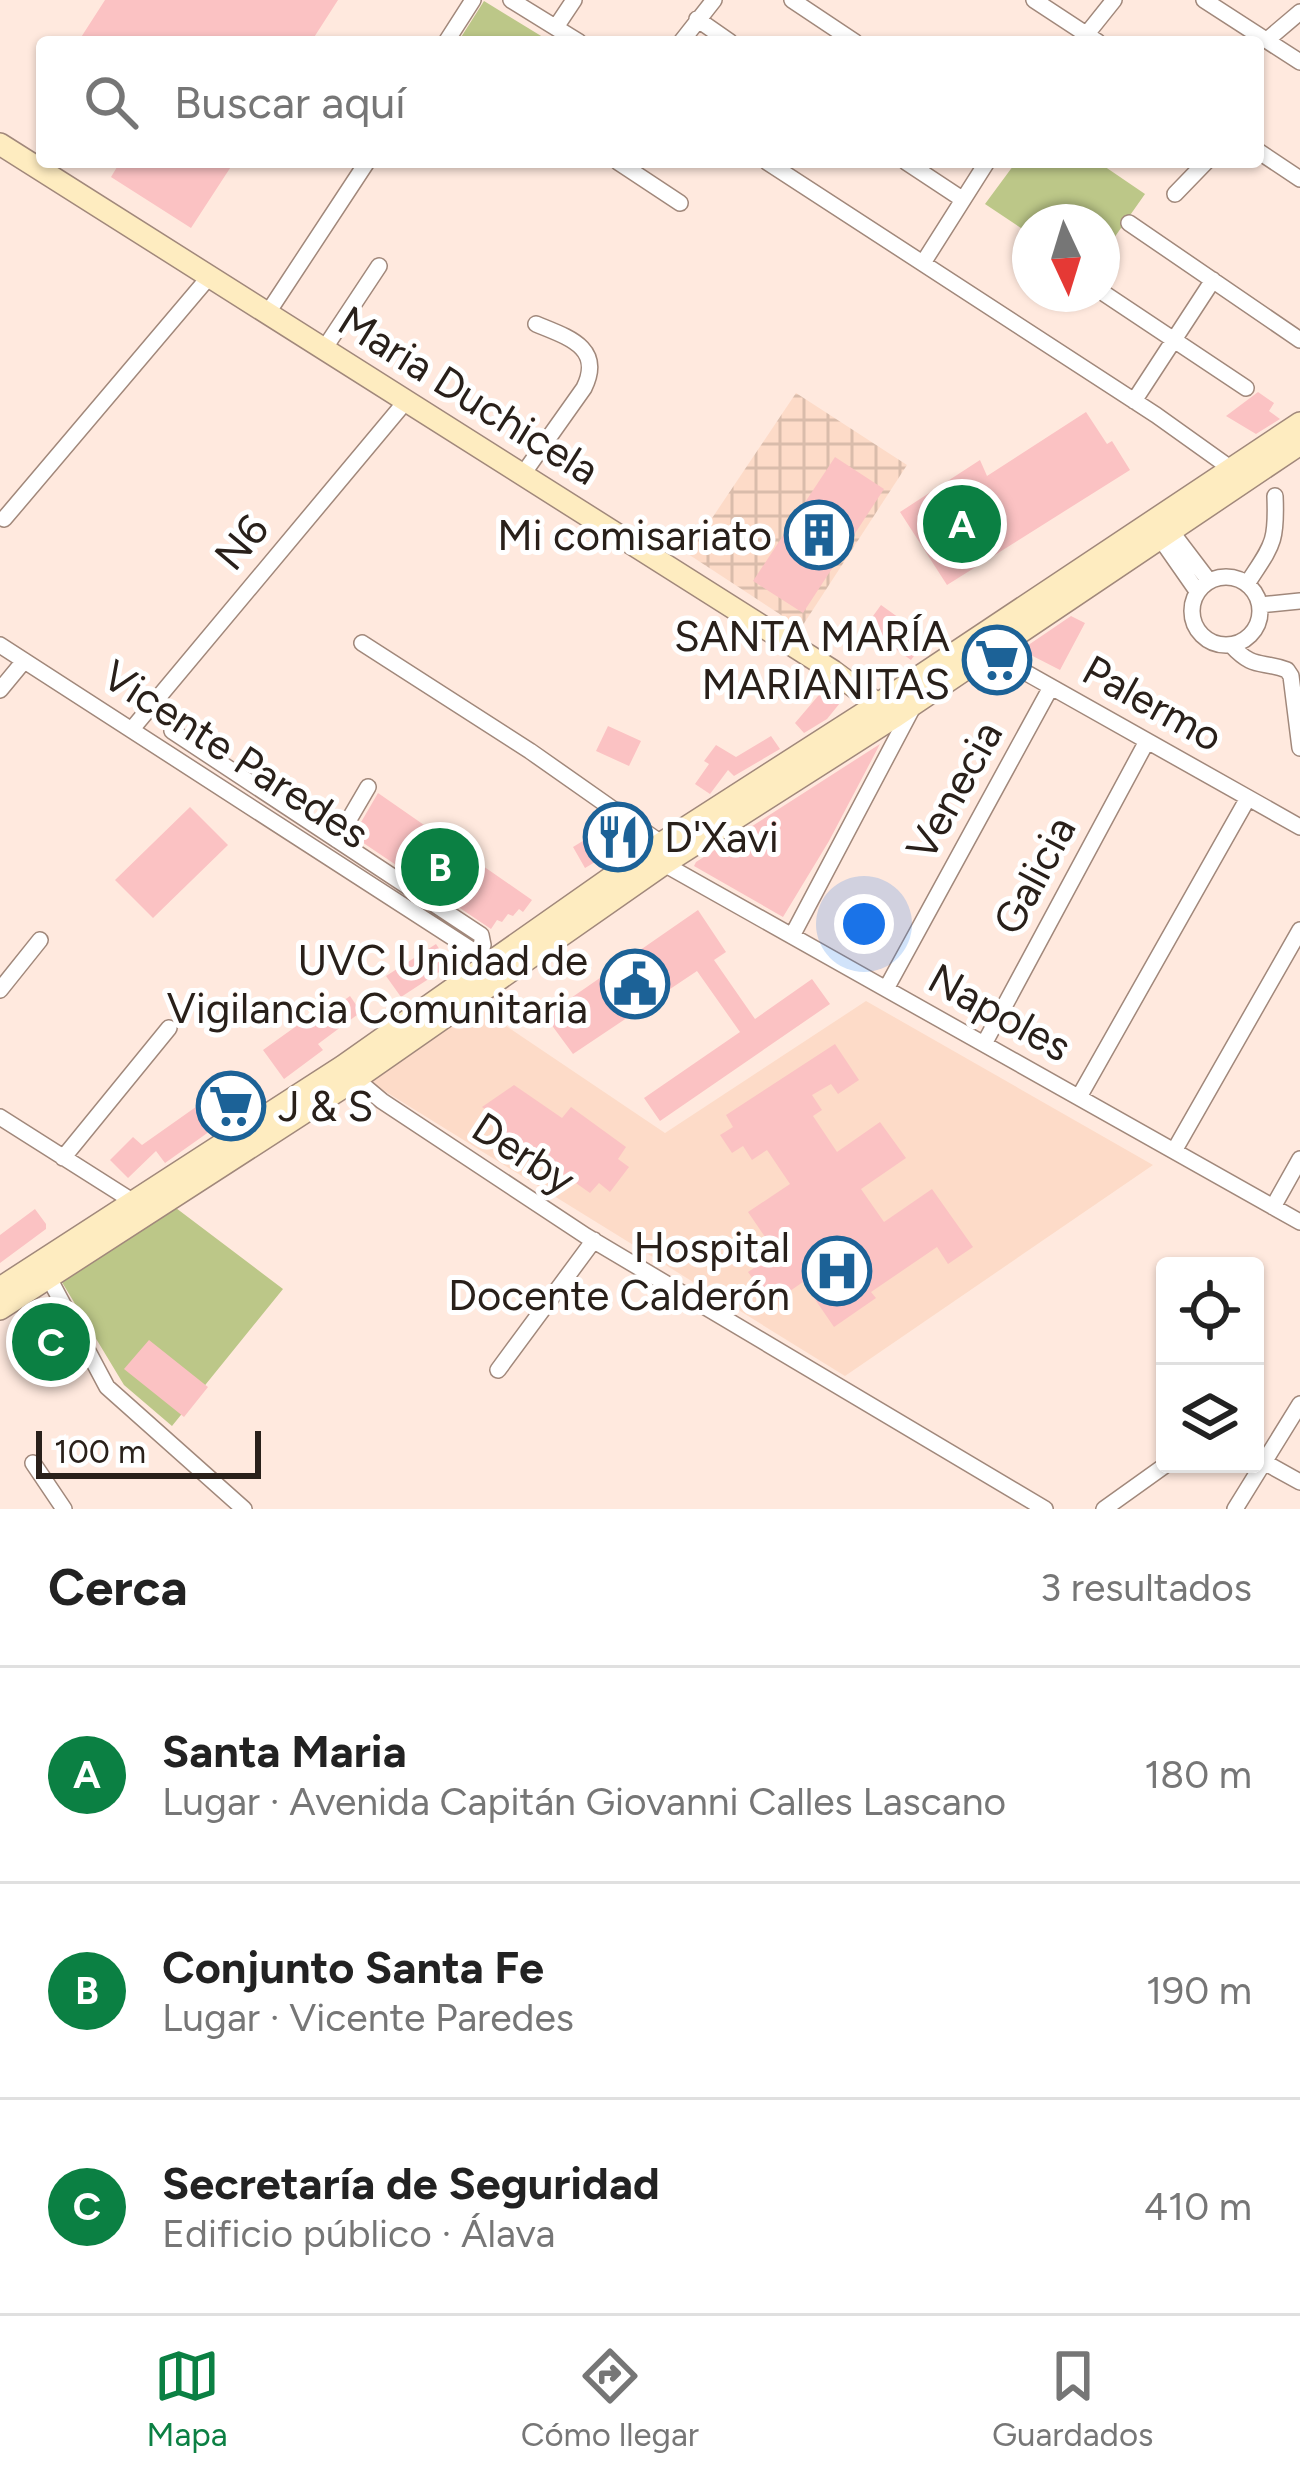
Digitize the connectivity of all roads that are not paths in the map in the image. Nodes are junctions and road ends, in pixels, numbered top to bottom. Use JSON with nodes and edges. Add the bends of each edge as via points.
{"nodes":[{"id":1,"x":473,"y":0,"type":"edge"},
{"id":2,"x":511,"y":0,"type":"edge"},
{"id":3,"x":574,"y":0,"type":"edge"},
{"id":4,"x":714,"y":0,"type":"edge"},
{"id":5,"x":792,"y":0,"type":"edge"},
{"id":6,"x":1034,"y":0,"type":"edge"},
{"id":7,"x":1114,"y":0,"type":"edge"},
{"id":8,"x":1204,"y":0,"type":"edge"},
{"id":9,"x":1300,"y":13,"type":"edge"},
{"id":10,"x":698,"y":20,"type":"junction"},
{"id":11,"x":556,"y":27,"type":"junction"},
{"id":12,"x":450,"y":36,"type":"edge"},
{"id":13,"x":570,"y":36,"type":"edge"},
{"id":14,"x":686,"y":36,"type":"edge"},
{"id":15,"x":721,"y":36,"type":"edge"},
{"id":16,"x":846,"y":36,"type":"edge"},
{"id":17,"x":1084,"y":36,"type":"edge"},
{"id":18,"x":1090,"y":36,"type":"edge"},
{"id":19,"x":1261,"y":36,"type":"edge"},
{"id":20,"x":1264,"y":38,"type":"edge"},
{"id":21,"x":1267,"y":40,"type":"junction"},
{"id":22,"x":1300,"y":62,"type":"edge"},
{"id":23,"x":0,"y":144,"type":"edge"},
{"id":24,"x":1264,"y":155,"type":"edge"},
{"id":25,"x":36,"y":167,"type":"edge"},
{"id":26,"x":38,"y":168,"type":"edge"},
{"id":27,"x":363,"y":168,"type":"edge"},
{"id":28,"x":628,"y":168,"type":"edge"},
{"id":29,"x":779,"y":168,"type":"edge"},
{"id":30,"x":915,"y":168,"type":"edge"},
{"id":31,"x":983,"y":168,"type":"edge"},
{"id":32,"x":1200,"y":168,"type":"edge"},
{"id":33,"x":1300,"y":179,"type":"edge"},
{"id":34,"x":1175,"y":194,"type":"dead end"},
{"id":35,"x":962,"y":199,"type":"junction"},
{"id":36,"x":680,"y":203,"type":"dead end"},
{"id":37,"x":1129,"y":224,"type":"dead end"},
{"id":38,"x":923,"y":263,"type":"junction"},
{"id":39,"x":379,"y":266,"type":"dead end"},
{"id":40,"x":209,"y":277,"type":"junction"},
{"id":41,"x":1213,"y":280,"type":"junction"},
{"id":42,"x":1120,"y":304,"type":"edge"},
{"id":43,"x":267,"y":314,"type":"junction"},
{"id":44,"x":536,"y":324,"type":"dead end"},
{"id":45,"x":1174,"y":339,"type":"junction"},
{"id":46,"x":1300,"y":340,"type":"edge"},
{"id":47,"x":323,"y":349,"type":"junction"},
{"id":48,"x":1246,"y":388,"type":"dead end"},
{"id":49,"x":1134,"y":400,"type":"junction"},
{"id":50,"x":406,"y":401,"type":"junction"},
{"id":51,"x":1300,"y":423,"type":"edge"},
{"id":52,"x":1300,"y":444,"type":"edge"},
{"id":53,"x":1233,"y":470,"type":"junction"},
{"id":54,"x":523,"y":474,"type":"junction"},
{"id":55,"x":1275,"y":496,"type":"dead end"},
{"id":56,"x":4,"y":519,"type":"dead end"},
{"id":57,"x":1166,"y":534,"type":"junction"},
{"id":58,"x":1247,"y":584,"type":"junction"},
{"id":59,"x":1203,"y":586,"type":"junction"},
{"id":60,"x":1300,"y":601,"type":"edge"},
{"id":61,"x":1260,"y":605,"type":"junction"},
{"id":62,"x":362,"y":643,"type":"dead end"},
{"id":63,"x":1231,"y":645,"type":"junction"},
{"id":64,"x":0,"y":646,"type":"edge"},
{"id":65,"x":980,"y":646,"type":"junction"},
{"id":66,"x":24,"y":661,"type":"junction"},
{"id":67,"x":1051,"y":688,"type":"junction"},
{"id":68,"x":0,"y":690,"type":"edge"},
{"id":69,"x":916,"y":702,"type":"junction"},
{"id":70,"x":886,"y":711,"type":"junction"},
{"id":71,"x":132,"y":729,"type":"junction"},
{"id":72,"x":172,"y":731,"type":"dead end"},
{"id":73,"x":1147,"y":741,"type":"junction"},
{"id":74,"x":1300,"y":748,"type":"edge"},
{"id":75,"x":368,"y":787,"type":"dead end"},
{"id":76,"x":1248,"y":798,"type":"junction"},
{"id":77,"x":1300,"y":827,"type":"edge"},
{"id":78,"x":337,"y":840,"type":"junction"},
{"id":79,"x":662,"y":854,"type":"junction"},
{"id":80,"x":1300,"y":930,"type":"edge"},
{"id":81,"x":792,"y":936,"type":"junction"},
{"id":82,"x":40,"y":940,"type":"dead end"},
{"id":83,"x":486,"y":958,"type":"junction"},
{"id":84,"x":886,"y":989,"type":"junction"},
{"id":85,"x":0,"y":990,"type":"edge"},
{"id":86,"x":169,"y":1028,"type":"dead end"},
{"id":87,"x":984,"y":1044,"type":"junction"},
{"id":88,"x":350,"y":1073,"type":"junction"},
{"id":89,"x":1079,"y":1097,"type":"junction"},
{"id":90,"x":0,"y":1117,"type":"edge"},
{"id":91,"x":1174,"y":1151,"type":"junction"},
{"id":92,"x":63,"y":1158,"type":"junction"},
{"id":93,"x":1300,"y":1159,"type":"edge"},
{"id":94,"x":1273,"y":1207,"type":"junction"},
{"id":95,"x":138,"y":1210,"type":"junction"},
{"id":96,"x":1300,"y":1222,"type":"edge"},
{"id":97,"x":594,"y":1240,"type":"junction"},
{"id":98,"x":49,"y":1278,"type":"junction"},
{"id":99,"x":0,"y":1288,"type":"edge"},
{"id":100,"x":0,"y":1310,"type":"edge"},
{"id":101,"x":498,"y":1370,"type":"dead end"},
{"id":102,"x":1300,"y":1404,"type":"edge"},
{"id":103,"x":1264,"y":1454,"type":"edge"},
{"id":104,"x":1264,"y":1462,"type":"edge"},
{"id":105,"x":34,"y":1463,"type":"dead end"},
{"id":106,"x":1156,"y":1472,"type":"edge"},
{"id":107,"x":1253,"y":1473,"type":"edge"},
{"id":108,"x":1300,"y":1482,"type":"edge"},
{"id":109,"x":1041,"y":1508,"type":"edge"},
{"id":110,"x":64,"y":1509,"type":"edge"},
{"id":111,"x":244,"y":1509,"type":"edge"},
{"id":112,"x":1104,"y":1509,"type":"edge"},
{"id":113,"x":1235,"y":1509,"type":"edge"}],
"edges":[{"from":1,"to":12,"type":"street"},
{"from":2,"to":11,"type":"street"},
{"from":3,"to":11,"type":"street"},
{"from":4,"to":10,"type":"street"},
{"from":5,"to":16,"type":"street"},
{"from":6,"to":17,"type":"street"},
{"from":7,"to":18,"type":"street"},
{"from":8,"to":19,"type":"street"},
{"from":9,"to":21,"type":"street"},
{"from":10,"to":14,"type":"street"},
{"from":10,"to":15,"type":"street"},
{"from":11,"to":13,"type":"street"},
{"from":20,"to":21,"type":"street"},
{"from":21,"to":22,"type":"street"},
{"from":23,"to":25,"type":"main road","name":"Maria Duchicela"},
{"from":24,"to":33,"type":"street"},
{"from":26,"to":40,"type":"main road","name":"Maria Duchicela"},
{"from":27,"to":43,"type":"street"},
{"from":28,"to":36,"type":"street"},
{"from":29,"to":38,"type":"street"},
{"from":30,"to":35,"type":"street"},
{"from":31,"to":35,"type":"street"},
{"from":32,"to":34,"type":"street"},
{"from":35,"to":38,"type":"street"},
{"from":37,"to":41,"type":"street"},
{"from":38,"to":49,"type":"street"},
{"from":39,"to":47,"type":"street"},
{"from":40,"to":43,"type":"main road","name":"Maria Duchicela"},
{"from":40,"to":56,"type":"street"},
{"from":41,"to":45,"type":"street"},
{"from":41,"to":46,"type":"street"},
{"from":42,"to":45,"type":"street"},
{"from":43,"to":47,"type":"main road","name":"Maria Duchicela"},
{"from":44,"to":54,"type":"street","via":[[575,340],[591,374]]},
{"from":45,"to":48,"type":"street"},
{"from":45,"to":49,"type":"street"},
{"from":47,"to":50,"type":"main road","name":"Maria Duchicela"},
{"from":49,"to":53,"type":"street"},
{"from":50,"to":54,"type":"main road","name":"Maria Duchicela"},
{"from":50,"to":71,"type":"street","name":"N6"},
{"from":51,"to":53,"type":"main road"},
{"from":52,"to":57,"type":"main road"},
{"from":53,"to":65,"type":"main road"},
{"from":54,"to":70,"type":"main road","name":"Maria Duchicela"},
{"from":55,"to":58,"type":"street","via":[[1273,543]]},
{"from":57,"to":59,"type":"street"},
{"from":57,"to":65,"type":"main road"},
{"from":58,"to":59,"type":"street","via":[[1222,577]]},
{"from":58,"to":61,"type":"street"},
{"from":59,"to":63,"type":"street","via":[[1192,602],[1193,624],[1209,641]]},
{"from":60,"to":61,"type":"street"},
{"from":61,"to":63,"type":"street","via":[[1257,626]]},
{"from":62,"to":79,"type":"street","name":"Napoles","via":[[530,752]]},
{"from":63,"to":74,"type":"street","via":[[1244,659],[1287,670]]},
{"from":64,"to":66,"type":"street","name":"Vicente Paredes"},
{"from":65,"to":67,"type":"street","name":"Palermo"},
{"from":65,"to":69,"type":"main road"},
{"from":65,"to":70,"type":"main road"},
{"from":66,"to":68,"type":"street"},
{"from":66,"to":71,"type":"street","name":"Vicente Paredes"},
{"from":67,"to":73,"type":"street","name":"Palermo"},
{"from":67,"to":84,"type":"street","name":"Venecia"},
{"from":69,"to":70,"type":"main road"},
{"from":69,"to":81,"type":"street"},
{"from":70,"to":79,"type":"main road"},
{"from":71,"to":83,"type":"street","name":"Vicente Paredes"},
{"from":72,"to":78,"type":"street"},
{"from":73,"to":76,"type":"street","name":"Palermo"},
{"from":73,"to":87,"type":"street","name":"Galicia"},
{"from":75,"to":78,"type":"street"},
{"from":76,"to":77,"type":"street","name":"Palermo"},
{"from":76,"to":89,"type":"street"},
{"from":78,"to":83,"type":"street","via":[[481,935]]},
{"from":79,"to":81,"type":"street","name":"Napoles"},
{"from":79,"to":83,"type":"main road"},
{"from":79,"to":88,"type":"main road"},
{"from":80,"to":91,"type":"street"},
{"from":81,"to":84,"type":"street","name":"Napoles"},
{"from":82,"to":85,"type":"street"},
{"from":83,"to":88,"type":"main road"},
{"from":84,"to":87,"type":"street","name":"Napoles"},
{"from":86,"to":92,"type":"street"},
{"from":87,"to":89,"type":"street","name":"Napoles"},
{"from":88,"to":95,"type":"main road"},
{"from":88,"to":97,"type":"street","name":"Derby"},
{"from":89,"to":91,"type":"street","name":"Napoles"},
{"from":90,"to":92,"type":"street"},
{"from":91,"to":94,"type":"street","name":"Napoles"},
{"from":92,"to":95,"type":"street"},
{"from":93,"to":94,"type":"street"},
{"from":94,"to":96,"type":"street","name":"Napoles"},
{"from":95,"to":98,"type":"main road"},
{"from":95,"to":99,"type":"main road"},
{"from":97,"to":101,"type":"street"},
{"from":97,"to":109,"type":"street","name":"Derby"},
{"from":98,"to":100,"type":"main road"},
{"from":98,"to":111,"type":"street","via":[[107,1387]]},
{"from":102,"to":103,"type":"street"},
{"from":104,"to":108,"type":"street"},
{"from":105,"to":110,"type":"street"},
{"from":106,"to":112,"type":"street"},
{"from":107,"to":113,"type":"street"}]}
